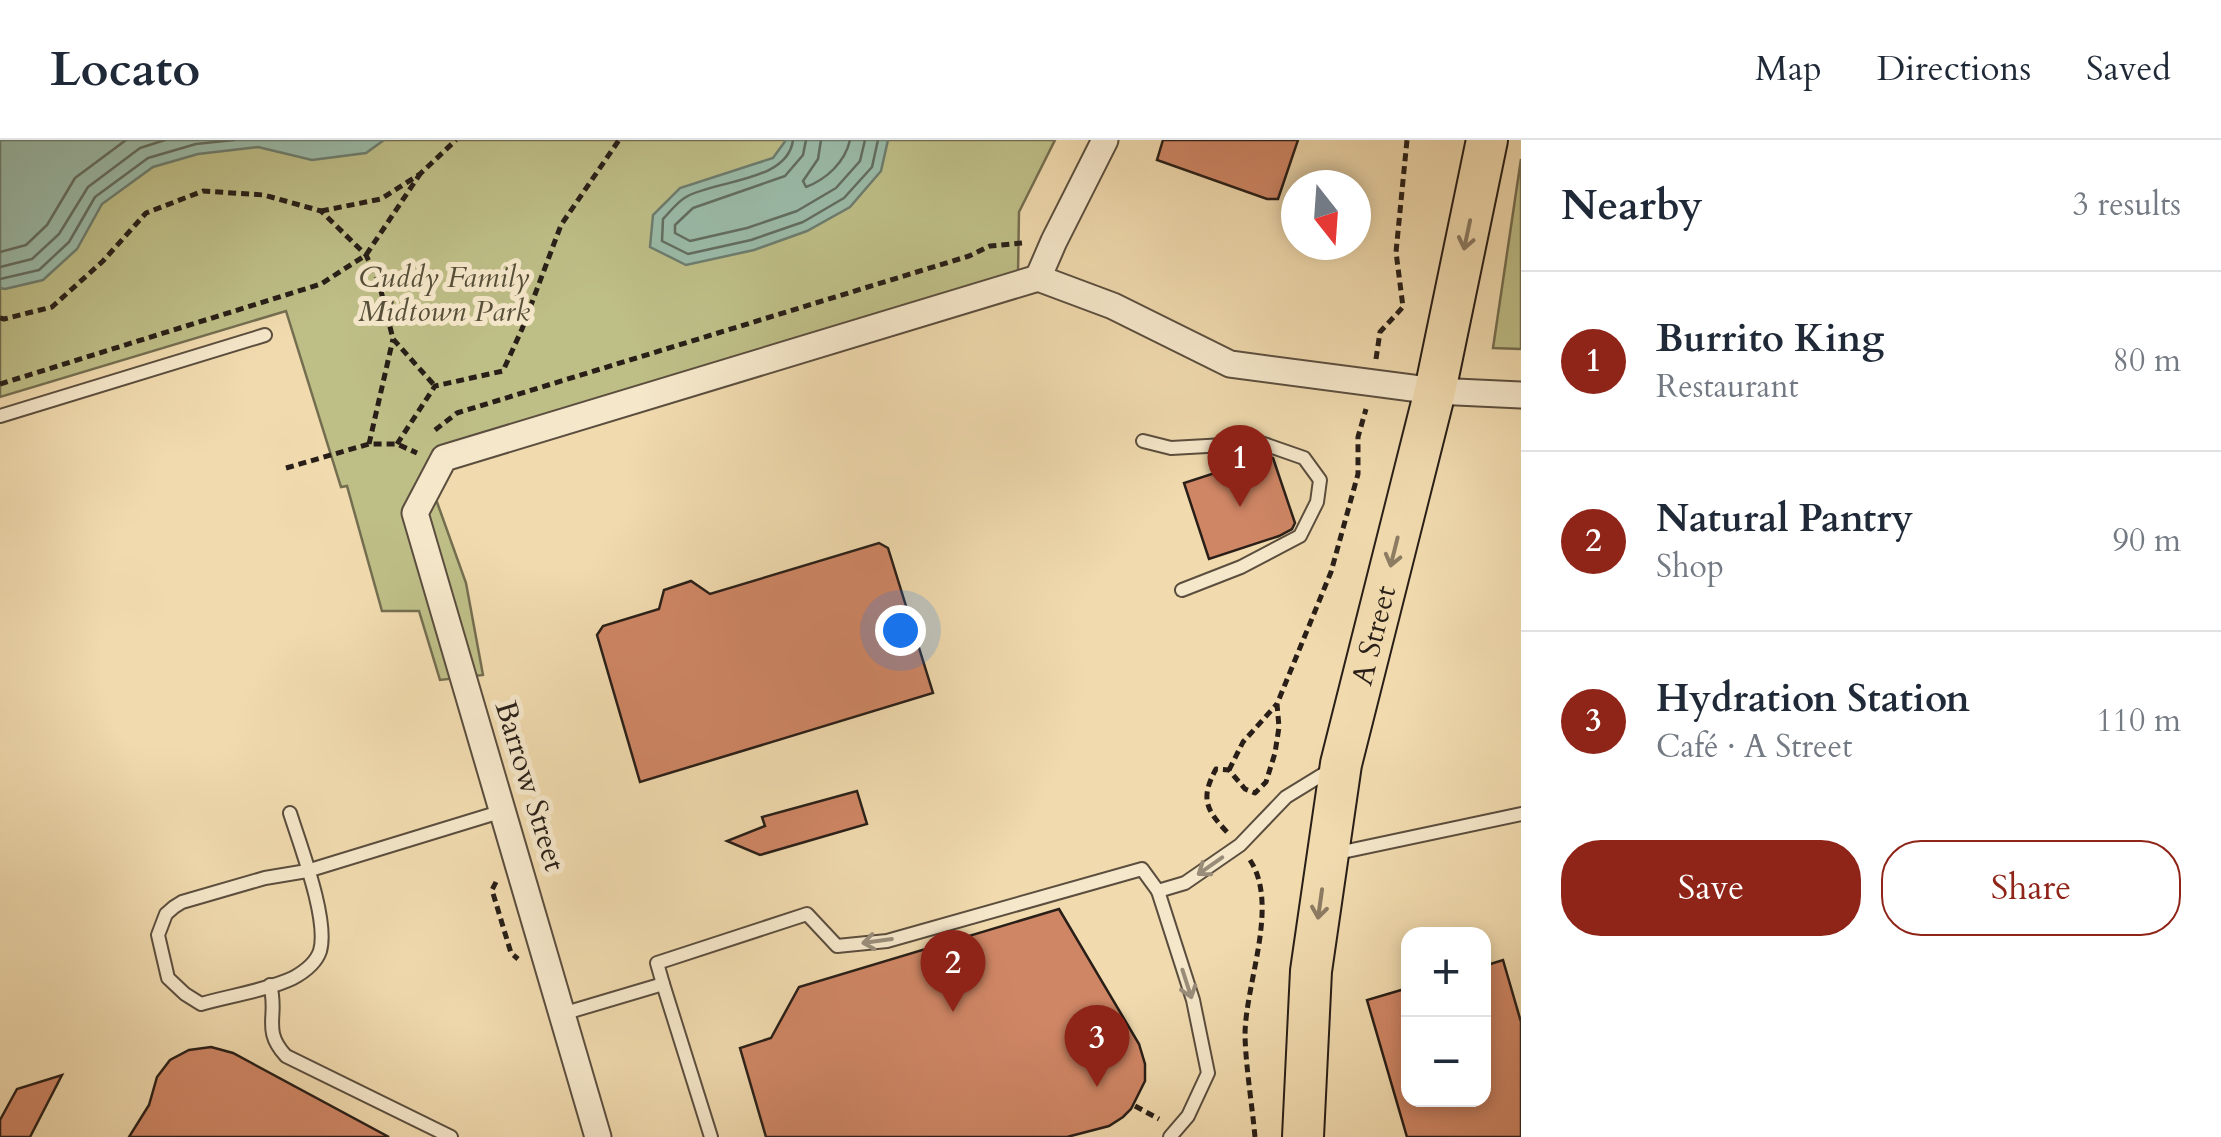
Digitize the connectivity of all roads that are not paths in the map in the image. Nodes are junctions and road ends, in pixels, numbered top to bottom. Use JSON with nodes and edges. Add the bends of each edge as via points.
{"nodes":[{"id":1,"x":1105,"y":140,"type":"edge"},
{"id":2,"x":1488,"y":140,"type":"edge"},
{"id":3,"x":1038,"y":278,"type":"junction"},
{"id":4,"x":264,"y":335,"type":"dead end"},
{"id":5,"x":1435,"y":392,"type":"junction"},
{"id":6,"x":1521,"y":395,"type":"edge"},
{"id":7,"x":0,"y":416,"type":"edge"},
{"id":8,"x":1143,"y":440,"type":"dead end"},
{"id":9,"x":1182,"y":590,"type":"dead end"},
{"id":10,"x":1341,"y":764,"type":"junction"},
{"id":11,"x":504,"y":811,"type":"junction"},
{"id":12,"x":290,"y":813,"type":"dead end"},
{"id":13,"x":1521,"y":814,"type":"edge"},
{"id":14,"x":1328,"y":856,"type":"junction"},
{"id":15,"x":307,"y":871,"type":"junction"},
{"id":16,"x":1158,"y":891,"type":"junction"},
{"id":17,"x":663,"y":984,"type":"junction"},
{"id":18,"x":270,"y":985,"type":"junction"},
{"id":19,"x":562,"y":1014,"type":"junction"},
{"id":20,"x":451,"y":1137,"type":"edge"},
{"id":21,"x":598,"y":1137,"type":"edge"},
{"id":22,"x":711,"y":1137,"type":"edge"},
{"id":23,"x":1170,"y":1137,"type":"edge"},
{"id":24,"x":1303,"y":1137,"type":"edge"}],
"edges":[{"from":1,"to":3,"type":"street"},
{"from":2,"to":5,"type":"main road","name":"A Street","one_way":true},
{"from":3,"to":5,"type":"street","via":[[1113,306],[1230,364]]},
{"from":3,"to":11,"type":"street","name":"Barrow Street","via":[[444,458],[415,513]]},
{"from":4,"to":7,"type":"lane"},
{"from":5,"to":6,"type":"street"},
{"from":5,"to":10,"type":"main road","name":"A Street","one_way":true},
{"from":8,"to":9,"type":"lane","via":[[1170,448],[1261,443],[1304,458],[1320,480],[1300,536]]},
{"from":10,"to":14,"type":"main road","name":"A Street"},
{"from":10,"to":16,"type":"lane","one_way":true,"via":[[1286,797],[1240,845],[1185,883]]},
{"from":11,"to":15,"type":"lane"},
{"from":11,"to":19,"type":"street","name":"Barrow Street"},
{"from":12,"to":15,"type":"lane"},
{"from":13,"to":14,"type":"lane"},
{"from":14,"to":24,"type":"main road","name":"A Street","one_way":true,"via":[[1310,971]]},
{"from":15,"to":18,"type":"lane","via":[[319,910],[320,950],[308,968]]},
{"from":15,"to":18,"type":"lane","via":[[182,902],[166,914],[158,935],[168,978],[201,1004]]},
{"from":16,"to":17,"type":"lane","one_way":true,"via":[[1142,869],[887,941],[836,946],[807,914],[657,963]]},
{"from":16,"to":23,"type":"lane","one_way":true,"via":[[1208,1073]]},
{"from":17,"to":19,"type":"lane"},
{"from":17,"to":22,"type":"lane"},
{"from":18,"to":20,"type":"lane","via":[[271,1030],[286,1056]]},
{"from":19,"to":21,"type":"street","name":"Barrow Street"}]}
